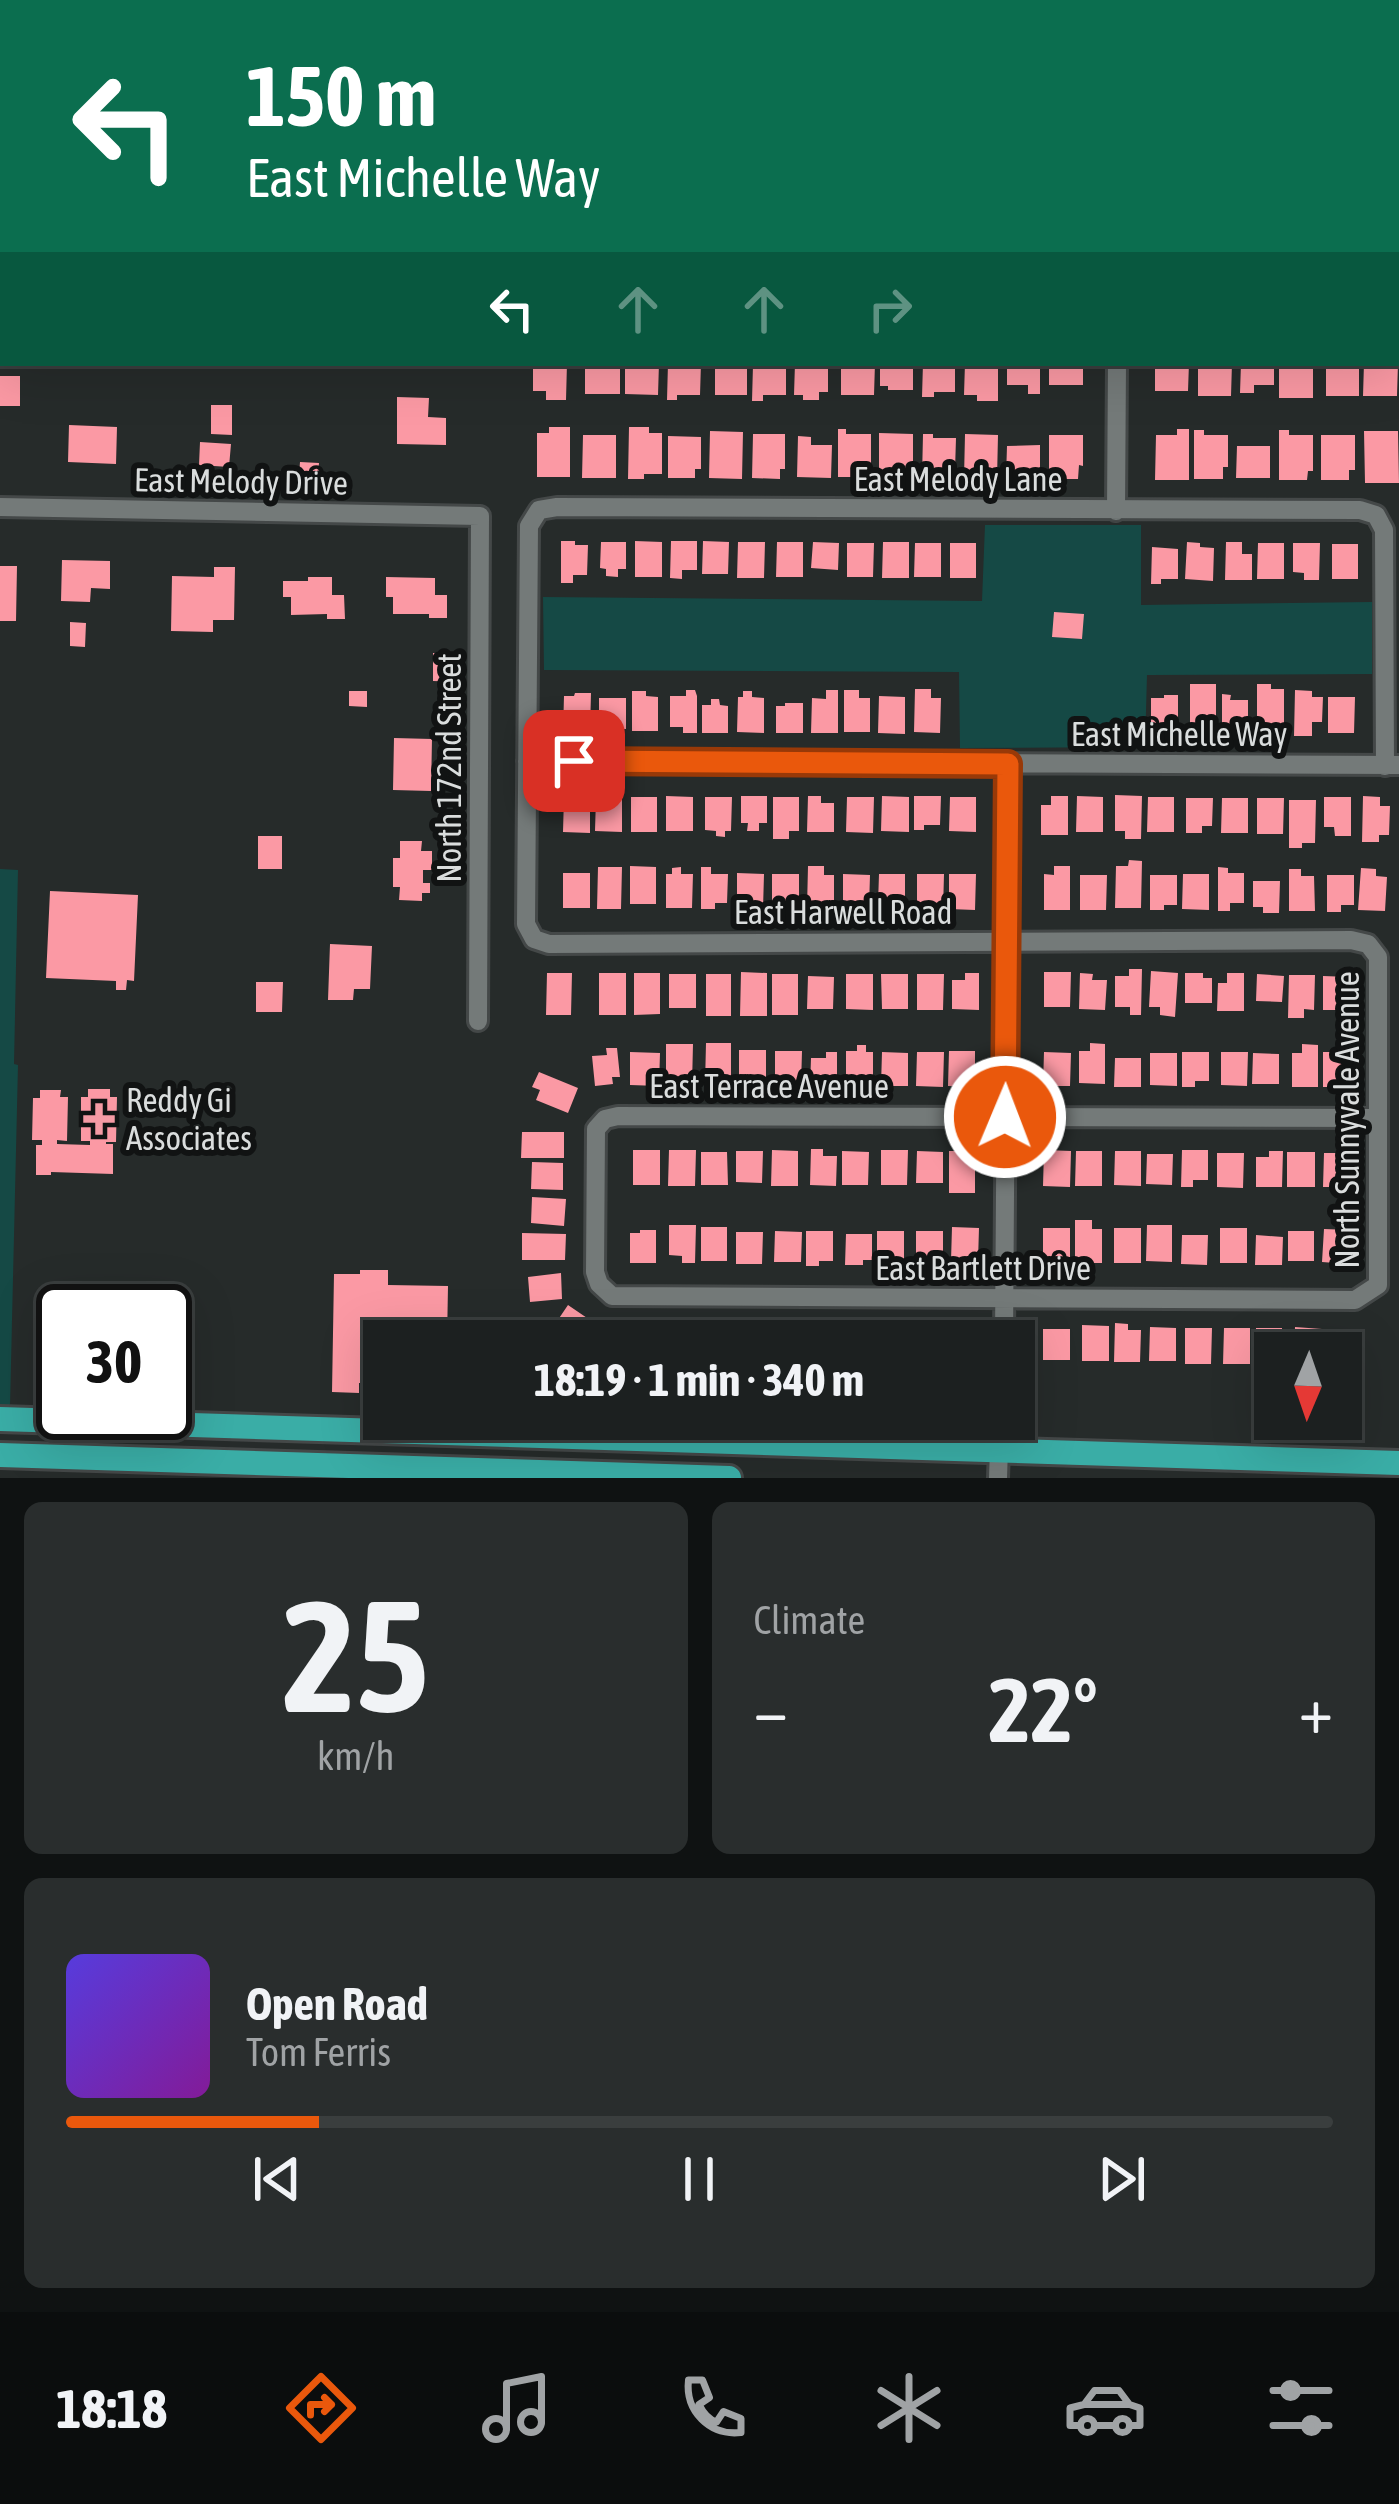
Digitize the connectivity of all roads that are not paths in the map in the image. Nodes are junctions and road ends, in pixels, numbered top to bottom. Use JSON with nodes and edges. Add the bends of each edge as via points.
{"nodes":[{"id":1,"x":1117,"y":366,"type":"edge"},
{"id":2,"x":0,"y":507,"type":"edge"},
{"id":3,"x":1116,"y":511,"type":"junction"},
{"id":4,"x":480,"y":516,"type":"joint"},
{"id":5,"x":527,"y":761,"type":"junction"},
{"id":6,"x":1008,"y":764,"type":"junction"},
{"id":7,"x":1392,"y":765,"type":"edge"},
{"id":8,"x":1008,"y":941,"type":"junction"},
{"id":9,"x":1368,"y":944,"type":"joint"},
{"id":10,"x":478,"y":1021,"type":"dead end"},
{"id":11,"x":1005,"y":1117,"type":"junction"},
{"id":12,"x":1378,"y":1118,"type":"junction"},
{"id":13,"x":599,"y":1284,"type":"joint"},
{"id":14,"x":1369,"y":1293,"type":"joint"},
{"id":15,"x":1006,"y":1298,"type":"junction"},
{"id":16,"x":1005,"y":1320,"type":"edge"},
{"id":17,"x":0,"y":1419,"type":"edge"},
{"id":18,"x":36,"y":1420,"type":"edge"},
{"id":19,"x":192,"y":1426,"type":"edge"},
{"id":20,"x":363,"y":1431,"type":"edge"},
{"id":21,"x":36,"y":1435,"type":"edge"},
{"id":22,"x":0,"y":1436,"type":"edge"},
{"id":23,"x":171,"y":1440,"type":"edge"},
{"id":24,"x":512,"y":1440,"type":"edge"},
{"id":25,"x":674,"y":1440,"type":"edge"},
{"id":26,"x":999,"y":1440,"type":"edge"},
{"id":27,"x":999,"y":1450,"type":"junction"},
{"id":28,"x":0,"y":1455,"type":"edge"},
{"id":29,"x":170,"y":1461,"type":"junction"},
{"id":30,"x":1399,"y":1463,"type":"edge"},
{"id":31,"x":511,"y":1475,"type":"edge"},
{"id":32,"x":729,"y":1478,"type":"edge"},
{"id":33,"x":998,"y":1478,"type":"edge"}],
"edges":[{"from":1,"to":3,"type":"street"},
{"from":2,"to":4,"type":"street","name":"East Melody Drive"},
{"from":3,"to":5,"type":"street","name":"East Melody Lane","via":[[538,510],[529,526]]},
{"from":3,"to":7,"type":"street","name":"East Melody Lane","via":[[1376,515],[1384,530]]},
{"from":4,"to":10,"type":"street","name":"North 172nd Street"},
{"from":5,"to":6,"type":"street","name":"East Michelle Way"},
{"from":5,"to":8,"type":"street","name":"East Harwell Road","via":[[526,923],[534,939]]},
{"from":6,"to":7,"type":"street","name":"East Michelle Way"},
{"from":6,"to":8,"type":"street"},
{"from":8,"to":9,"type":"street","name":"East Harwell Road"},
{"from":8,"to":11,"type":"street"},
{"from":9,"to":12,"type":"street","name":"North Sunnyvale Avenue","via":[[1378,957]]},
{"from":11,"to":12,"type":"street","name":"East Terrace Avenue"},
{"from":11,"to":13,"type":"street","name":"East Terrace Avenue","via":[[605,1119],[596,1129]]},
{"from":11,"to":15,"type":"street"},
{"from":12,"to":14,"type":"street","name":"North Sunnyvale Avenue","via":[[1378,1286]]},
{"from":13,"to":15,"type":"street","name":"East Bartlett Drive","via":[[612,1295]]},
{"from":14,"to":15,"type":"street","name":"East Bartlett Drive","via":[[1355,1300]]},
{"from":15,"to":16,"type":"street"},
{"from":17,"to":18,"type":"main road"},
{"from":19,"to":20,"type":"main road"},
{"from":21,"to":22,"type":"main road"},
{"from":23,"to":29,"type":"main road"},
{"from":24,"to":31,"type":"street"},
{"from":25,"to":27,"type":"main road"},
{"from":26,"to":27,"type":"street"},
{"from":27,"to":30,"type":"main road"},
{"from":27,"to":33,"type":"street"},
{"from":28,"to":29,"type":"main road"},
{"from":29,"to":31,"type":"main road"},
{"from":31,"to":32,"type":"main road"}]}
